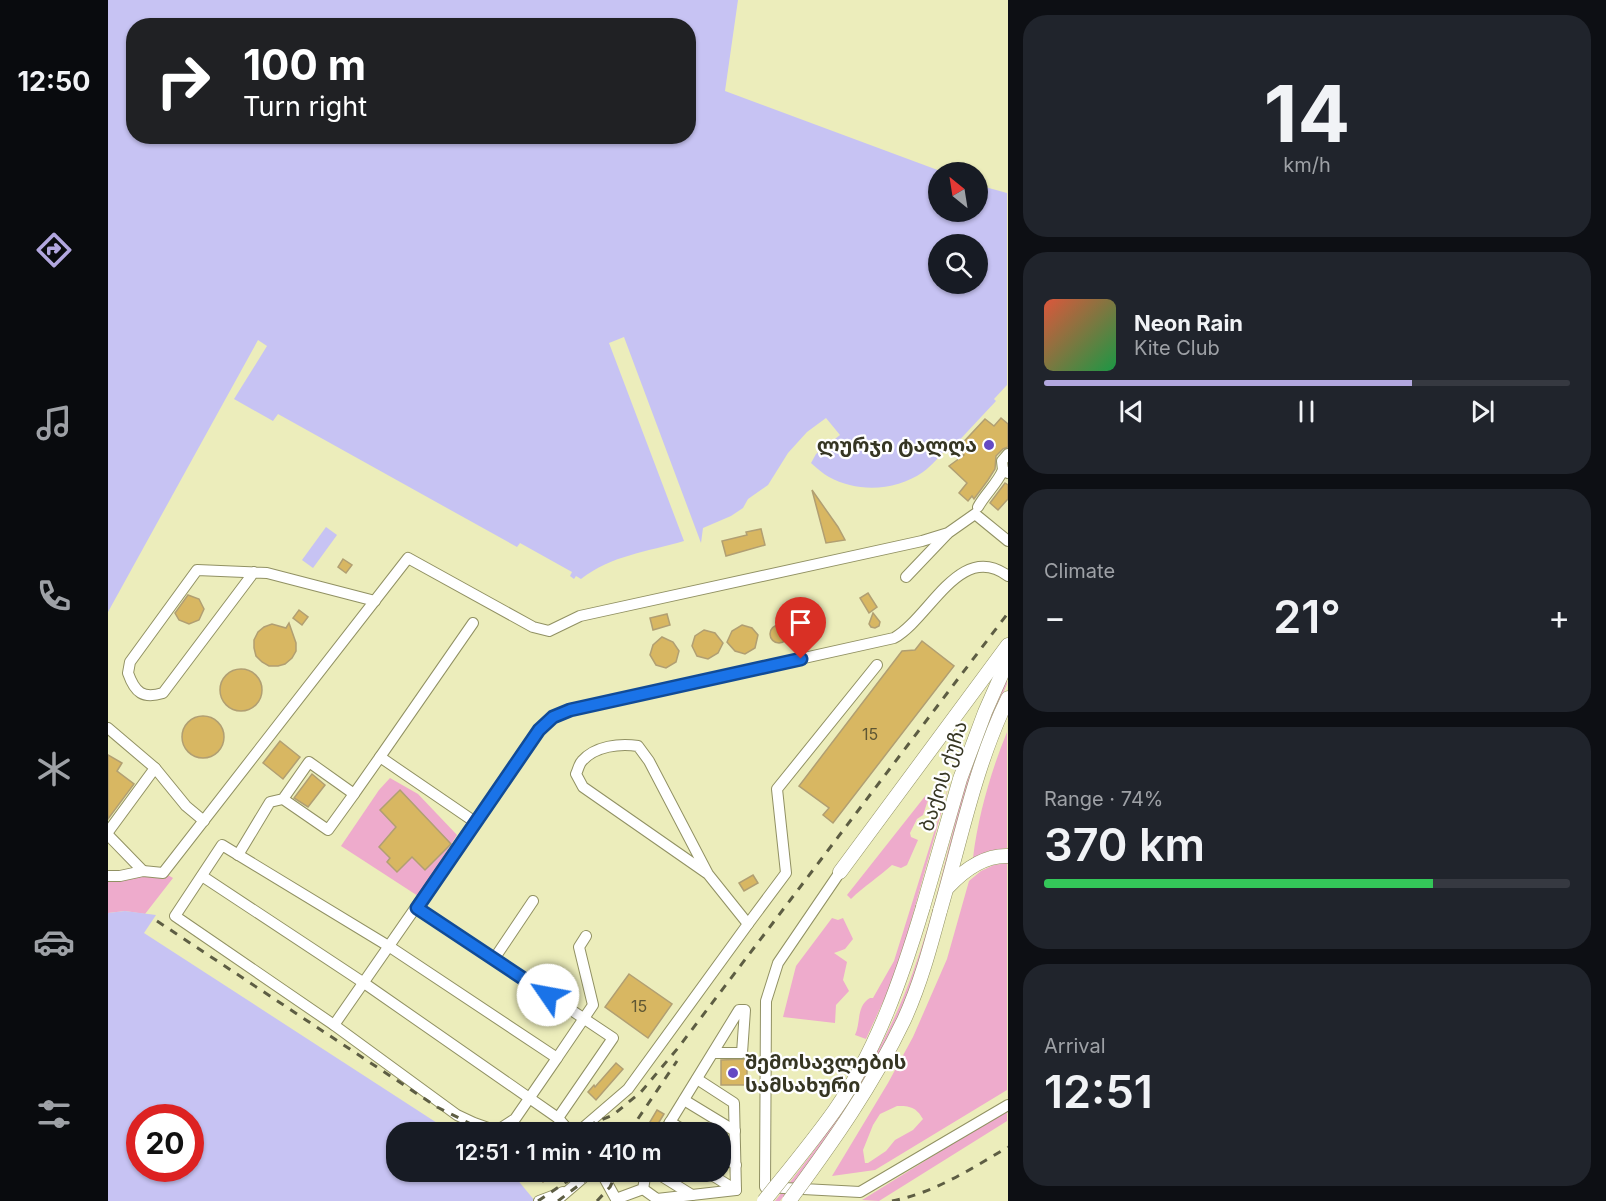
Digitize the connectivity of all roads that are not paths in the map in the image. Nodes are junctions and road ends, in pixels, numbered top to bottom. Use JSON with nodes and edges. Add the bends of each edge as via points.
{"nodes":[{"id":1,"x":1008,"y":453,"type":"edge"},
{"id":2,"x":1005,"y":471,"type":"edge"},
{"id":3,"x":978,"y":507,"type":"dead end"},
{"id":4,"x":948,"y":533,"type":"junction"},
{"id":5,"x":1008,"y":541,"type":"edge"},
{"id":6,"x":254,"y":572,"type":"junction"},
{"id":7,"x":1008,"y":576,"type":"edge"},
{"id":8,"x":906,"y":577,"type":"dead end"},
{"id":9,"x":375,"y":601,"type":"junction"},
{"id":10,"x":473,"y":623,"type":"dead end"},
{"id":11,"x":1008,"y":645,"type":"edge"},
{"id":12,"x":1008,"y":660,"type":"edge"},
{"id":13,"x":877,"y":665,"type":"dead end"},
{"id":14,"x":1008,"y":698,"type":"edge"},
{"id":15,"x":108,"y":729,"type":"edge"},
{"id":16,"x":380,"y":757,"type":"junction"},
{"id":17,"x":155,"y":768,"type":"junction"},
{"id":18,"x":354,"y":794,"type":"junction"},
{"id":19,"x":283,"y":799,"type":"junction"},
{"id":20,"x":204,"y":821,"type":"junction"},
{"id":21,"x":476,"y":822,"type":"junction"},
{"id":22,"x":108,"y":834,"type":"edge"},
{"id":23,"x":238,"y":855,"type":"junction"},
{"id":24,"x":1008,"y":856,"type":"edge"},
{"id":25,"x":143,"y":871,"type":"junction"},
{"id":26,"x":840,"y":872,"type":"joint"},
{"id":27,"x":708,"y":874,"type":"junction"},
{"id":28,"x":108,"y":876,"type":"edge"},
{"id":29,"x":202,"y":876,"type":"junction"},
{"id":30,"x":946,"y":889,"type":"junction"},
{"id":31,"x":533,"y":901,"type":"dead end"},
{"id":32,"x":417,"y":908,"type":"junction"},
{"id":33,"x":748,"y":924,"type":"junction"},
{"id":34,"x":586,"y":936,"type":"dead end"},
{"id":35,"x":390,"y":947,"type":"junction"},
{"id":36,"x":494,"y":959,"type":"junction"},
{"id":37,"x":364,"y":983,"type":"junction"},
{"id":38,"x":584,"y":1018,"type":"junction"},
{"id":39,"x":334,"y":1025,"type":"junction"},
{"id":40,"x":713,"y":1053,"type":"dead end"},
{"id":41,"x":557,"y":1058,"type":"junction"},
{"id":42,"x":697,"y":1079,"type":"junction"},
{"id":43,"x":529,"y":1098,"type":"junction"},
{"id":44,"x":684,"y":1100,"type":"junction"},
{"id":45,"x":1008,"y":1105,"type":"edge"},
{"id":46,"x":558,"y":1118,"type":"junction"},
{"id":47,"x":561,"y":1122,"type":"edge"},
{"id":48,"x":590,"y":1122,"type":"edge"},
{"id":49,"x":670,"y":1122,"type":"edge"},
{"id":50,"x":735,"y":1131,"type":"junction"},
{"id":51,"x":731,"y":1162,"type":"edge"},
{"id":52,"x":736,"y":1165,"type":"junction"},
{"id":53,"x":578,"y":1182,"type":"edge"},
{"id":54,"x":606,"y":1182,"type":"edge"},
{"id":55,"x":644,"y":1182,"type":"edge"},
{"id":56,"x":671,"y":1182,"type":"edge"},
{"id":57,"x":724,"y":1182,"type":"edge"},
{"id":58,"x":643,"y":1189,"type":"junction"},
{"id":59,"x":568,"y":1190,"type":"junction"},
{"id":60,"x":736,"y":1190,"type":"junction"},
{"id":61,"x":860,"y":1192,"type":"junction"},
{"id":62,"x":692,"y":1195,"type":"junction"},
{"id":63,"x":766,"y":1196,"type":"edge"},
{"id":64,"x":616,"y":1200,"type":"edge"},
{"id":65,"x":539,"y":1201,"type":"edge"},
{"id":66,"x":556,"y":1201,"type":"edge"},
{"id":67,"x":789,"y":1201,"type":"edge"},
{"id":68,"x":846,"y":1201,"type":"edge"}],
"edges":[{"from":1,"to":2,"type":"street","via":[[1002,461]]},
{"from":2,"to":3,"type":"street"},
{"from":4,"to":5,"type":"street","via":[[975,514]]},
{"from":4,"to":8,"type":"street"},
{"from":4,"to":9,"type":"street","via":[[580,616],[549,631],[533,627],[408,558]]},
{"from":6,"to":6,"type":"street","via":[[163,693],[150,696],[138,691],[128,674],[130,662],[197,570]]},
{"from":6,"to":9,"type":"street"},
{"from":7,"to":21,"type":"street","via":[[988,566],[966,570],[905,632],[894,638],[553,717],[539,730]]},
{"from":9,"to":20,"type":"street"},
{"from":10,"to":16,"type":"street"},
{"from":11,"to":26,"type":"main road"},
{"from":12,"to":63,"type":"main road","name":"ბაქოს ქუჩა","bridge":true,"via":[[960,779],[892,1001],[836,1109]]},
{"from":13,"to":33,"type":"street","via":[[777,789],[786,873]]},
{"from":14,"to":30,"type":"main road","name":"ბაქოს ქუჩა","via":[[974,783]]},
{"from":15,"to":17,"type":"street"},
{"from":16,"to":18,"type":"street"},
{"from":16,"to":21,"type":"street"},
{"from":17,"to":20,"type":"street","via":[[186,806]]},
{"from":17,"to":22,"type":"street"},
{"from":18,"to":19,"type":"street","via":[[328,830]]},
{"from":18,"to":19,"type":"street","via":[[309,762]]},
{"from":19,"to":23,"type":"street","via":[[270,802]]},
{"from":20,"to":25,"type":"street","via":[[163,873]]},
{"from":21,"to":32,"type":"street"},
{"from":22,"to":25,"type":"street"},
{"from":23,"to":29,"type":"street","via":[[222,845]]},
{"from":23,"to":35,"type":"street"},
{"from":24,"to":30,"type":"main road","via":[[975,864]]},
{"from":25,"to":28,"type":"street"},
{"from":26,"to":63,"type":"street","via":[[778,963],[766,1001]]},
{"from":27,"to":27,"type":"street","via":[[583,787],[576,774],[581,762],[604,748],[624,743],[638,746]]},
{"from":27,"to":33,"type":"street"},
{"from":29,"to":37,"type":"street"},
{"from":29,"to":39,"type":"street","via":[[175,916]]},
{"from":30,"to":67,"type":"main road","name":"ბაქოს ქუჩა","bridge":true,"via":[[904,1020],[857,1106]]},
{"from":31,"to":36,"type":"street"},
{"from":32,"to":35,"type":"street"},
{"from":32,"to":36,"type":"street"},
{"from":33,"to":48,"type":"street","via":[[628,1089]]},
{"from":34,"to":38,"type":"street","via":[[579,946],[593,1005]]},
{"from":35,"to":37,"type":"street"},
{"from":35,"to":41,"type":"street"},
{"from":36,"to":38,"type":"street"},
{"from":37,"to":39,"type":"street"},
{"from":37,"to":43,"type":"street"},
{"from":38,"to":41,"type":"street"},
{"from":38,"to":46,"type":"street","via":[[613,1038]]},
{"from":39,"to":43,"type":"street","via":[[457,1115],[474,1123],[501,1128],[515,1119]]},
{"from":40,"to":42,"type":"street"},
{"from":41,"to":43,"type":"street"},
{"from":42,"to":44,"type":"street"},
{"from":42,"to":50,"type":"street","via":[[734,1103]]},
{"from":43,"to":46,"type":"street"},
{"from":44,"to":49,"type":"street"},
{"from":44,"to":50,"type":"street"},
{"from":45,"to":61,"type":"street"},
{"from":46,"to":47,"type":"street"},
{"from":50,"to":52,"type":"street"},
{"from":51,"to":52,"type":"street"},
{"from":52,"to":60,"type":"street"},
{"from":53,"to":59,"type":"street"},
{"from":54,"to":64,"type":"street"},
{"from":55,"to":58,"type":"street"},
{"from":56,"to":62,"type":"street"},
{"from":57,"to":60,"type":"street"},
{"from":58,"to":62,"type":"street","via":[[657,1199]]},
{"from":58,"to":64,"type":"street"},
{"from":59,"to":65,"type":"street"},
{"from":59,"to":66,"type":"street"},
{"from":60,"to":62,"type":"street"},
{"from":61,"to":63,"type":"street"},
{"from":61,"to":68,"type":"street"}]}
